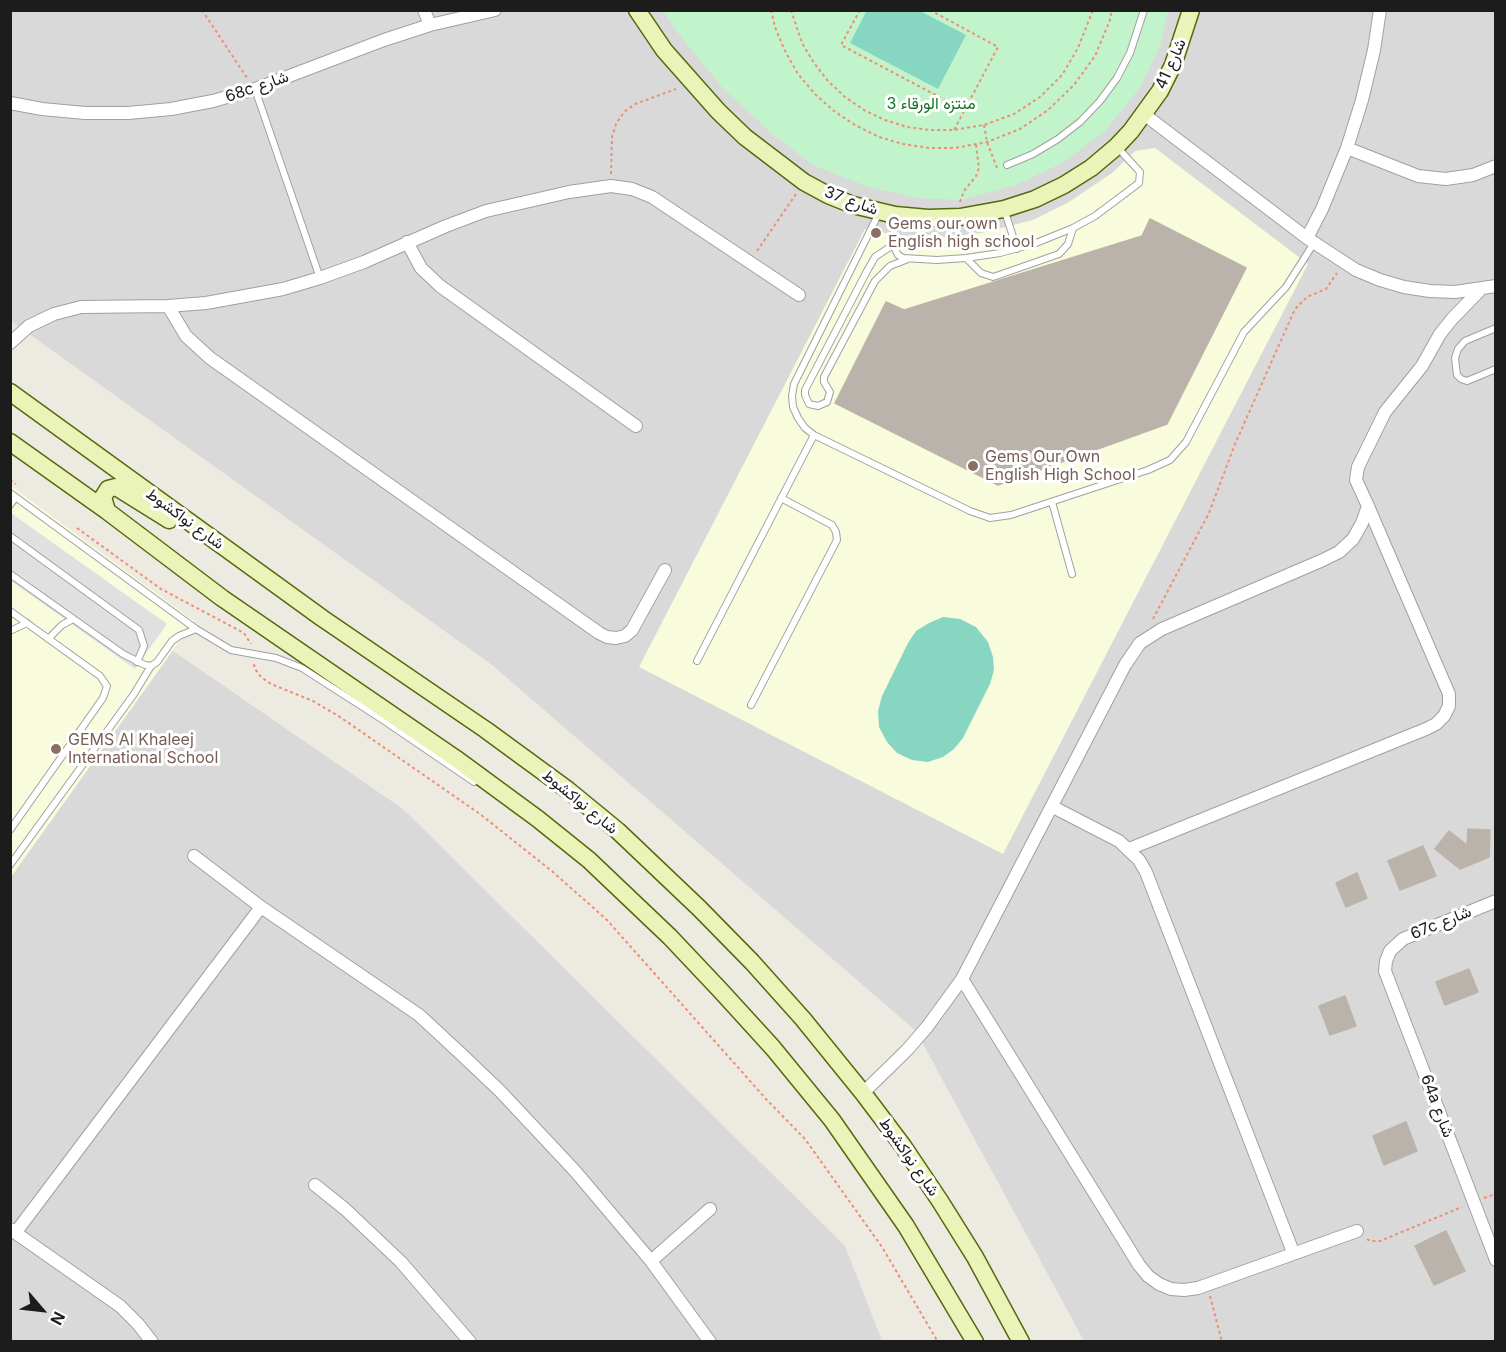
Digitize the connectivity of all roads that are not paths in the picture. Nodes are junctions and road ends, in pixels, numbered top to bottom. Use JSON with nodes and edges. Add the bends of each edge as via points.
{"nodes":[{"id":1,"x":424,"y":10,"type":"edge"},
{"id":2,"x":495,"y":10,"type":"edge"},
{"id":3,"x":637,"y":10,"type":"edge"},
{"id":4,"x":1144,"y":10,"type":"edge"},
{"id":5,"x":1191,"y":10,"type":"edge"},
{"id":6,"x":1380,"y":10,"type":"edge"},
{"id":7,"x":430,"y":25,"type":"junction"},
{"id":8,"x":255,"y":89,"type":"junction"},
{"id":9,"x":10,"y":103,"type":"edge"},
{"id":10,"x":1145,"y":115,"type":"junction"},
{"id":11,"x":1116,"y":147,"type":"junction"},
{"id":12,"x":1347,"y":148,"type":"junction"},
{"id":13,"x":1007,"y":165,"type":"road end"},
{"id":14,"x":1496,"y":166,"type":"edge"},
{"id":15,"x":1004,"y":209,"type":"junction"},
{"id":16,"x":887,"y":214,"type":"junction"},
{"id":17,"x":1073,"y":228,"type":"junction"},
{"id":18,"x":1310,"y":240,"type":"junction"},
{"id":19,"x":407,"y":242,"type":"junction"},
{"id":20,"x":893,"y":245,"type":"junction"},
{"id":21,"x":1017,"y":249,"type":"junction"},
{"id":22,"x":966,"y":258,"type":"junction"},
{"id":23,"x":908,"y":259,"type":"junction"},
{"id":24,"x":320,"y":278,"type":"junction"},
{"id":25,"x":1496,"y":286,"type":"edge"},
{"id":26,"x":1481,"y":290,"type":"junction"},
{"id":27,"x":799,"y":295,"type":"dead end"},
{"id":28,"x":168,"y":306,"type":"junction"},
{"id":29,"x":1496,"y":328,"type":"edge"},
{"id":30,"x":10,"y":343,"type":"edge"},
{"id":31,"x":1496,"y":369,"type":"edge"},
{"id":32,"x":10,"y":392,"type":"edge"},
{"id":33,"x":636,"y":426,"type":"dead end"},
{"id":34,"x":814,"y":435,"type":"junction"},
{"id":35,"x":10,"y":442,"type":"edge"},
{"id":36,"x":13,"y":495,"type":"edge"},
{"id":37,"x":781,"y":498,"type":"junction"},
{"id":38,"x":1052,"y":502,"type":"junction"},
{"id":39,"x":10,"y":505,"type":"edge"},
{"id":40,"x":1368,"y":506,"type":"junction"},
{"id":41,"x":107,"y":511,"type":"junction"},
{"id":42,"x":10,"y":536,"type":"edge"},
{"id":43,"x":245,"y":563,"type":"junction"},
{"id":44,"x":665,"y":570,"type":"dead end"},
{"id":45,"x":10,"y":574,"type":"edge"},
{"id":46,"x":1071,"y":574,"type":"dead end"},
{"id":47,"x":10,"y":611,"type":"edge"},
{"id":48,"x":73,"y":619,"type":"junction"},
{"id":49,"x":27,"y":623,"type":"junction"},
{"id":50,"x":196,"y":629,"type":"junction"},
{"id":51,"x":10,"y":631,"type":"edge"},
{"id":52,"x":48,"y":639,"type":"junction"},
{"id":53,"x":697,"y":661,"type":"dead end"},
{"id":54,"x":137,"y":662,"type":"junction"},
{"id":55,"x":151,"y":666,"type":"junction"},
{"id":56,"x":751,"y":705,"type":"dead end"},
{"id":57,"x":1053,"y":807,"type":"junction"},
{"id":58,"x":10,"y":830,"type":"edge"},
{"id":59,"x":552,"y":830,"type":"junction"},
{"id":60,"x":1129,"y":849,"type":"junction"},
{"id":61,"x":194,"y":856,"type":"dead end"},
{"id":62,"x":10,"y":865,"type":"edge"},
{"id":63,"x":1496,"y":901,"type":"edge"},
{"id":64,"x":261,"y":907,"type":"junction"},
{"id":65,"x":1389,"y":951,"type":"joint"},
{"id":66,"x":962,"y":980,"type":"junction"},
{"id":67,"x":863,"y":1093,"type":"junction"},
{"id":68,"x":315,"y":1185,"type":"dead end"},
{"id":69,"x":710,"y":1209,"type":"dead end"},
{"id":70,"x":13,"y":1231,"type":"edge"},
{"id":71,"x":1357,"y":1231,"type":"road end"},
{"id":72,"x":1293,"y":1252,"type":"junction"},
{"id":73,"x":1496,"y":1260,"type":"edge"},
{"id":74,"x":651,"y":1262,"type":"junction"},
{"id":75,"x":152,"y":1341,"type":"edge"},
{"id":76,"x":470,"y":1341,"type":"edge"},
{"id":77,"x":710,"y":1341,"type":"edge"},
{"id":78,"x":975,"y":1341,"type":"edge"},
{"id":79,"x":1021,"y":1341,"type":"edge"}],
"edges":[{"from":1,"to":7,"type":"street"},
{"from":2,"to":7,"type":"street","name":"68c شارع"},
{"from":3,"to":16,"type":"street","name":"شارع 37","via":[[664,50],[745,136],[804,182],[828,195]]},
{"from":4,"to":13,"type":"lane","via":[[1130,53],[1100,101],[1058,139]]},
{"from":5,"to":10,"type":"street","name":"شارع 41","via":[[1173,65]]},
{"from":6,"to":12,"type":"street","via":[[1374,50]]},
{"from":7,"to":8,"type":"street","name":"68c شارع"},
{"from":8,"to":9,"type":"street","name":"68c شارع","via":[[203,103],[128,114],[42,109]]},
{"from":8,"to":24,"type":"lane"},
{"from":10,"to":11,"type":"street","name":"شارع 37"},
{"from":10,"to":18,"type":"street"},
{"from":11,"to":15,"type":"street","name":"شارع 37","via":[[1064,185]]},
{"from":11,"to":17,"type":"lane","via":[[1140,172],[1139,183]]},
{"from":12,"to":14,"type":"street","via":[[1418,176],[1446,179]]},
{"from":12,"to":18,"type":"street"},
{"from":15,"to":16,"type":"street","name":"شارع 37","via":[[960,217]]},
{"from":15,"to":21,"type":"lane"},
{"from":16,"to":20,"type":"lane"},
{"from":16,"to":34,"type":"lane","via":[[794,384],[793,407]]},
{"from":17,"to":21,"type":"lane"},
{"from":17,"to":22,"type":"lane","via":[[1068,244],[1059,254],[999,276],[981,273]]},
{"from":18,"to":26,"type":"street","via":[[1344,263],[1380,280],[1438,292]]},
{"from":18,"to":38,"type":"lane","via":[[1286,287],[1244,332],[1179,452],[1160,466]]},
{"from":19,"to":24,"type":"street"},
{"from":19,"to":27,"type":"street","via":[[486,211],[611,186],[652,197]]},
{"from":19,"to":33,"type":"street","via":[[440,286]]},
{"from":20,"to":23,"type":"lane","via":[[898,255]]},
{"from":20,"to":23,"type":"lane","via":[[875,257],[867,271],[805,390],[809,404],[827,402],[830,392],[824,377],[875,281],[890,266]]},
{"from":21,"to":22,"type":"lane"},
{"from":22,"to":23,"type":"lane"},
{"from":24,"to":28,"type":"street","via":[[245,297]]},
{"from":25,"to":26,"type":"street"},
{"from":26,"to":40,"type":"street","via":[[1452,318],[1374,430],[1356,480]]},
{"from":28,"to":30,"type":"street","via":[[81,308],[54,314],[29,326]]},
{"from":28,"to":44,"type":"street","via":[[186,336],[210,358],[599,633],[616,638],[632,630]]},
{"from":29,"to":31,"type":"lane","via":[[1465,341],[1455,358],[1457,375],[1467,381]]},
{"from":32,"to":43,"type":"street","name":"شارع نواكشوط"},
{"from":34,"to":37,"type":"lane"},
{"from":34,"to":38,"type":"lane","via":[[980,516],[1001,518]]},
{"from":35,"to":41,"type":"street"},
{"from":36,"to":39,"type":"lane"},
{"from":36,"to":50,"type":"lane"},
{"from":37,"to":53,"type":"lane"},
{"from":37,"to":56,"type":"lane","via":[[832,525],[837,540]]},
{"from":38,"to":46,"type":"lane"},
{"from":40,"to":57,"type":"street","via":[[1353,539],[1339,552],[1162,629],[1140,643]]},
{"from":40,"to":60,"type":"street","via":[[1449,694],[1444,716],[1426,729]]},
{"from":41,"to":43,"type":"street","via":[[103,497],[108,489],[117,487],[222,555]]},
{"from":41,"to":59,"type":"street","via":[[222,598],[455,758]]},
{"from":42,"to":54,"type":"lane","via":[[139,630],[144,646]]},
{"from":43,"to":67,"type":"street","name":"شارع نواكشوط","via":[[486,730],[618,831],[752,962]]},
{"from":45,"to":48,"type":"lane"},
{"from":47,"to":49,"type":"lane"},
{"from":48,"to":52,"type":"lane"},
{"from":48,"to":54,"type":"lane"},
{"from":49,"to":51,"type":"lane"},
{"from":49,"to":52,"type":"lane"},
{"from":50,"to":55,"type":"lane","via":[[172,641]]},
{"from":50,"to":59,"type":"lane","via":[[231,651],[287,661],[310,673],[434,753],[532,824]]},
{"from":52,"to":58,"type":"lane","via":[[100,676],[106,692]]},
{"from":54,"to":55,"type":"lane"},
{"from":55,"to":62,"type":"lane"},
{"from":57,"to":60,"type":"street"},
{"from":57,"to":66,"type":"street"},
{"from":59,"to":78,"type":"street","via":[[670,937],[773,1048],[869,1172]]},
{"from":60,"to":72,"type":"street","via":[[1146,872]]},
{"from":61,"to":64,"type":"street"},
{"from":63,"to":65,"type":"street","name":"67c شارع","via":[[1403,939]]},
{"from":64,"to":70,"type":"street"},
{"from":64,"to":74,"type":"street","via":[[419,1015],[538,1131]]},
{"from":65,"to":73,"type":"street","name":"64a شارع","via":[[1385,971],[1388,981]]},
{"from":66,"to":67,"type":"street","via":[[908,1050]]},
{"from":66,"to":72,"type":"street","via":[[1148,1276],[1158,1284],[1184,1290]]},
{"from":67,"to":79,"type":"street","name":"شارع نواكشوط","via":[[940,1201]]},
{"from":68,"to":76,"type":"street","via":[[401,1262]]},
{"from":69,"to":74,"type":"street"},
{"from":70,"to":75,"type":"street","via":[[120,1306]]},
{"from":71,"to":72,"type":"street"},
{"from":74,"to":77,"type":"street"}]}
